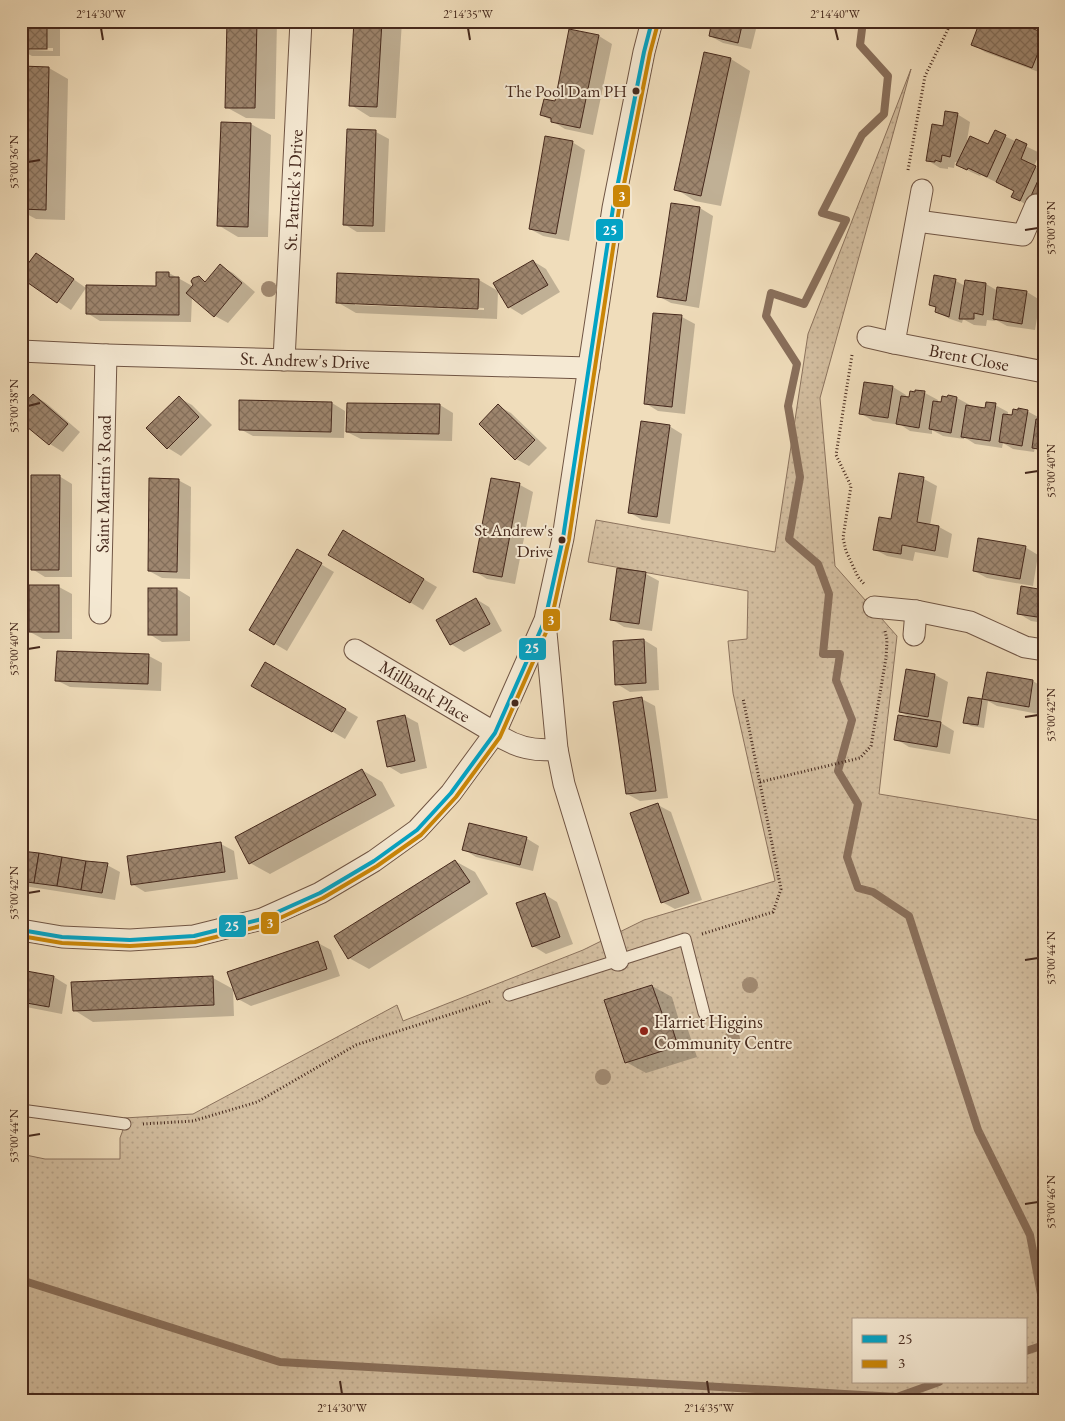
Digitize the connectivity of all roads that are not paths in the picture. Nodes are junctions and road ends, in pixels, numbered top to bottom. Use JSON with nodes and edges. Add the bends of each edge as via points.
{"nodes":[{"id":1,"x":301,"y":21,"type":"edge"},
{"id":2,"x":652,"y":21,"type":"edge"},
{"id":3,"x":922,"y":190,"type":"dead end"},
{"id":4,"x":1036,"y":205,"type":"dead end"},
{"id":5,"x":917,"y":221,"type":"junction"},
{"id":6,"x":868,"y":337,"type":"road end"},
{"id":7,"x":894,"y":342,"type":"junction"},
{"id":8,"x":21,"y":351,"type":"edge"},
{"id":9,"x":106,"y":355,"type":"junction"},
{"id":10,"x":284,"y":360,"type":"junction"},
{"id":11,"x":589,"y":368,"type":"junction"},
{"id":12,"x":1044,"y":372,"type":"edge"},
{"id":13,"x":874,"y":607,"type":"road end"},
{"id":14,"x":916,"y":611,"type":"junction"},
{"id":15,"x":100,"y":613,"type":"dead end"},
{"id":16,"x":545,"y":620,"type":"junction"},
{"id":17,"x":914,"y":635,"type":"dead end"},
{"id":18,"x":355,"y":650,"type":"dead end"},
{"id":19,"x":1044,"y":650,"type":"edge"},
{"id":20,"x":495,"y":733,"type":"junction"},
{"id":21,"x":558,"y":749,"type":"junction"},
{"id":22,"x":21,"y":930,"type":"edge"},
{"id":23,"x":618,"y":960,"type":"junction"},
{"id":24,"x":509,"y":995,"type":"road end"},
{"id":25,"x":704,"y":1013,"type":"dead end"},
{"id":26,"x":21,"y":1110,"type":"edge"},
{"id":27,"x":125,"y":1124,"type":"road end"}],
"edges":[{"from":1,"to":10,"type":"street","name":"St. Patrick's Drive"},
{"from":2,"to":11,"type":"street","via":[[613,208]]},
{"from":3,"to":5,"type":"street"},
{"from":4,"to":5,"type":"street","via":[[1023,235]]},
{"from":5,"to":7,"type":"street"},
{"from":6,"to":7,"type":"street","name":"Brent Close"},
{"from":7,"to":12,"type":"street","name":"Brent Close"},
{"from":8,"to":9,"type":"street","name":"St. Andrew's Drive"},
{"from":9,"to":10,"type":"street","name":"St. Andrew's Drive"},
{"from":9,"to":15,"type":"street","name":"Saint Martin's Road"},
{"from":10,"to":11,"type":"street","name":"St. Andrew's Drive"},
{"from":11,"to":16,"type":"street","via":[[562,538]]},
{"from":13,"to":14,"type":"street"},
{"from":14,"to":17,"type":"street"},
{"from":14,"to":19,"type":"street","via":[[970,622],[1025,647]]},
{"from":16,"to":20,"type":"street"},
{"from":16,"to":21,"type":"street"},
{"from":18,"to":20,"type":"street","name":"Millbank Place"},
{"from":20,"to":21,"type":"street","name":"Millbank Place","via":[[508,742],[542,751]]},
{"from":20,"to":22,"type":"street","via":[[451,793],[416,830],[374,861],[320,893],[262,919],[194,936],[130,940],[62,937]]},
{"from":21,"to":23,"type":"street","via":[[564,784]]},
{"from":23,"to":24,"type":"lane"},
{"from":23,"to":25,"type":"lane","via":[[685,939]]},
{"from":26,"to":27,"type":"lane"}]}
